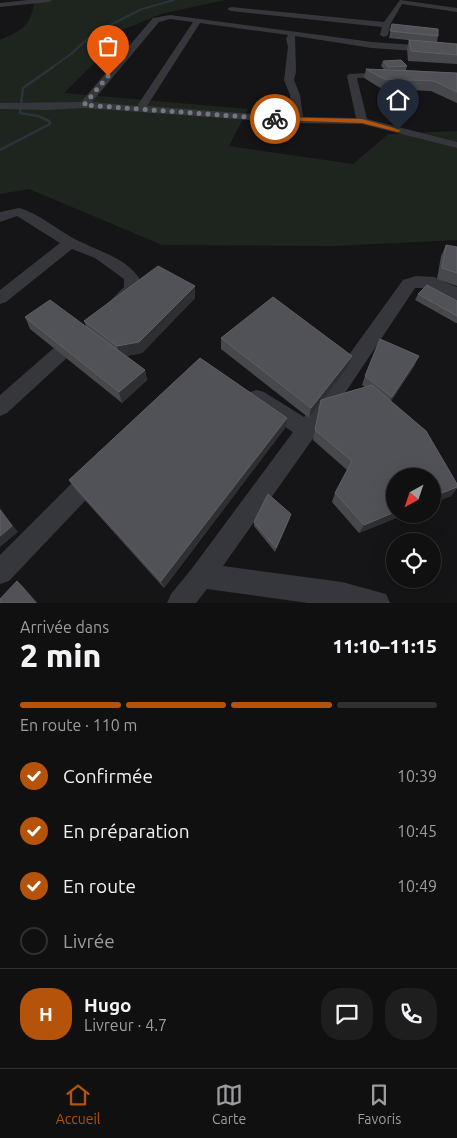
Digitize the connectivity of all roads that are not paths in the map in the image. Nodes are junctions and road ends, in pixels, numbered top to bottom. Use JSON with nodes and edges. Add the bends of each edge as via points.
{"nodes":[{"id":1,"x":39,"y":0,"type":"edge"},
{"id":2,"x":49,"y":0,"type":"edge"},
{"id":3,"x":455,"y":0,"type":"edge"},
{"id":4,"x":247,"y":3,"type":"dead end"},
{"id":5,"x":0,"y":5,"type":"edge"},
{"id":6,"x":447,"y":8,"type":"junction"},
{"id":7,"x":232,"y":9,"type":"junction"},
{"id":8,"x":457,"y":10,"type":"edge"},
{"id":9,"x":202,"y":21,"type":"junction"},
{"id":10,"x":386,"y":25,"type":"junction"},
{"id":11,"x":293,"y":33,"type":"junction"},
{"id":12,"x":382,"y":46,"type":"junction"},
{"id":13,"x":457,"y":51,"type":"edge"},
{"id":14,"x":400,"y":74,"type":"edge"},
{"id":15,"x":84,"y":105,"type":"junction"},
{"id":16,"x":0,"y":106,"type":"edge"},
{"id":17,"x":140,"y":109,"type":"junction"},
{"id":18,"x":298,"y":119,"type":"junction"},
{"id":19,"x":362,"y":121,"type":"junction"},
{"id":20,"x":457,"y":145,"type":"edge"},
{"id":21,"x":0,"y":218,"type":"edge"},
{"id":22,"x":70,"y":243,"type":"junction"},
{"id":23,"x":457,"y":295,"type":"edge"},
{"id":24,"x":0,"y":298,"type":"edge"},
{"id":25,"x":110,"y":309,"type":"edge"},
{"id":26,"x":88,"y":328,"type":"edge"},
{"id":27,"x":243,"y":389,"type":"edge"},
{"id":28,"x":0,"y":407,"type":"edge"},
{"id":29,"x":307,"y":430,"type":"junction"},
{"id":30,"x":107,"y":463,"type":"edge"},
{"id":31,"x":0,"y":572,"type":"edge"},
{"id":32,"x":202,"y":576,"type":"junction"},
{"id":33,"x":180,"y":603,"type":"edge"},
{"id":34,"x":377,"y":603,"type":"edge"}],
"edges":[{"from":1,"to":2,"type":"street"},
{"from":1,"to":5,"type":"street"},
{"from":3,"to":6,"type":"street"},
{"from":4,"to":7,"type":"street"},
{"from":6,"to":8,"type":"street"},
{"from":6,"to":10,"type":"street","via":[[400,2]]},
{"from":7,"to":9,"type":"street"},
{"from":7,"to":10,"type":"street"},
{"from":9,"to":11,"type":"street"},
{"from":9,"to":15,"type":"street","via":[[170,16],[156,20]]},
{"from":9,"to":17,"type":"street"},
{"from":10,"to":12,"type":"street"},
{"from":11,"to":12,"type":"street"},
{"from":11,"to":18,"type":"street","via":[[289,80]]},
{"from":12,"to":13,"type":"street"},
{"from":14,"to":19,"type":"street","via":[[352,76]]},
{"from":15,"to":16,"type":"street"},
{"from":15,"to":17,"type":"street"},
{"from":17,"to":18,"type":"street"},
{"from":18,"to":19,"type":"street"},
{"from":19,"to":20,"type":"street"},
{"from":21,"to":22,"type":"street","via":[[19,212]]},
{"from":22,"to":24,"type":"street"},
{"from":22,"to":25,"type":"street","via":[[100,255],[133,281],[132,289]]},
{"from":23,"to":29,"type":"street","via":[[436,282],[419,280],[409,284]]},
{"from":26,"to":28,"type":"street"},
{"from":27,"to":29,"type":"street"},
{"from":29,"to":32,"type":"street"},
{"from":30,"to":31,"type":"street"},
{"from":32,"to":33,"type":"street"},
{"from":32,"to":34,"type":"street","via":[[342,595]]}]}
